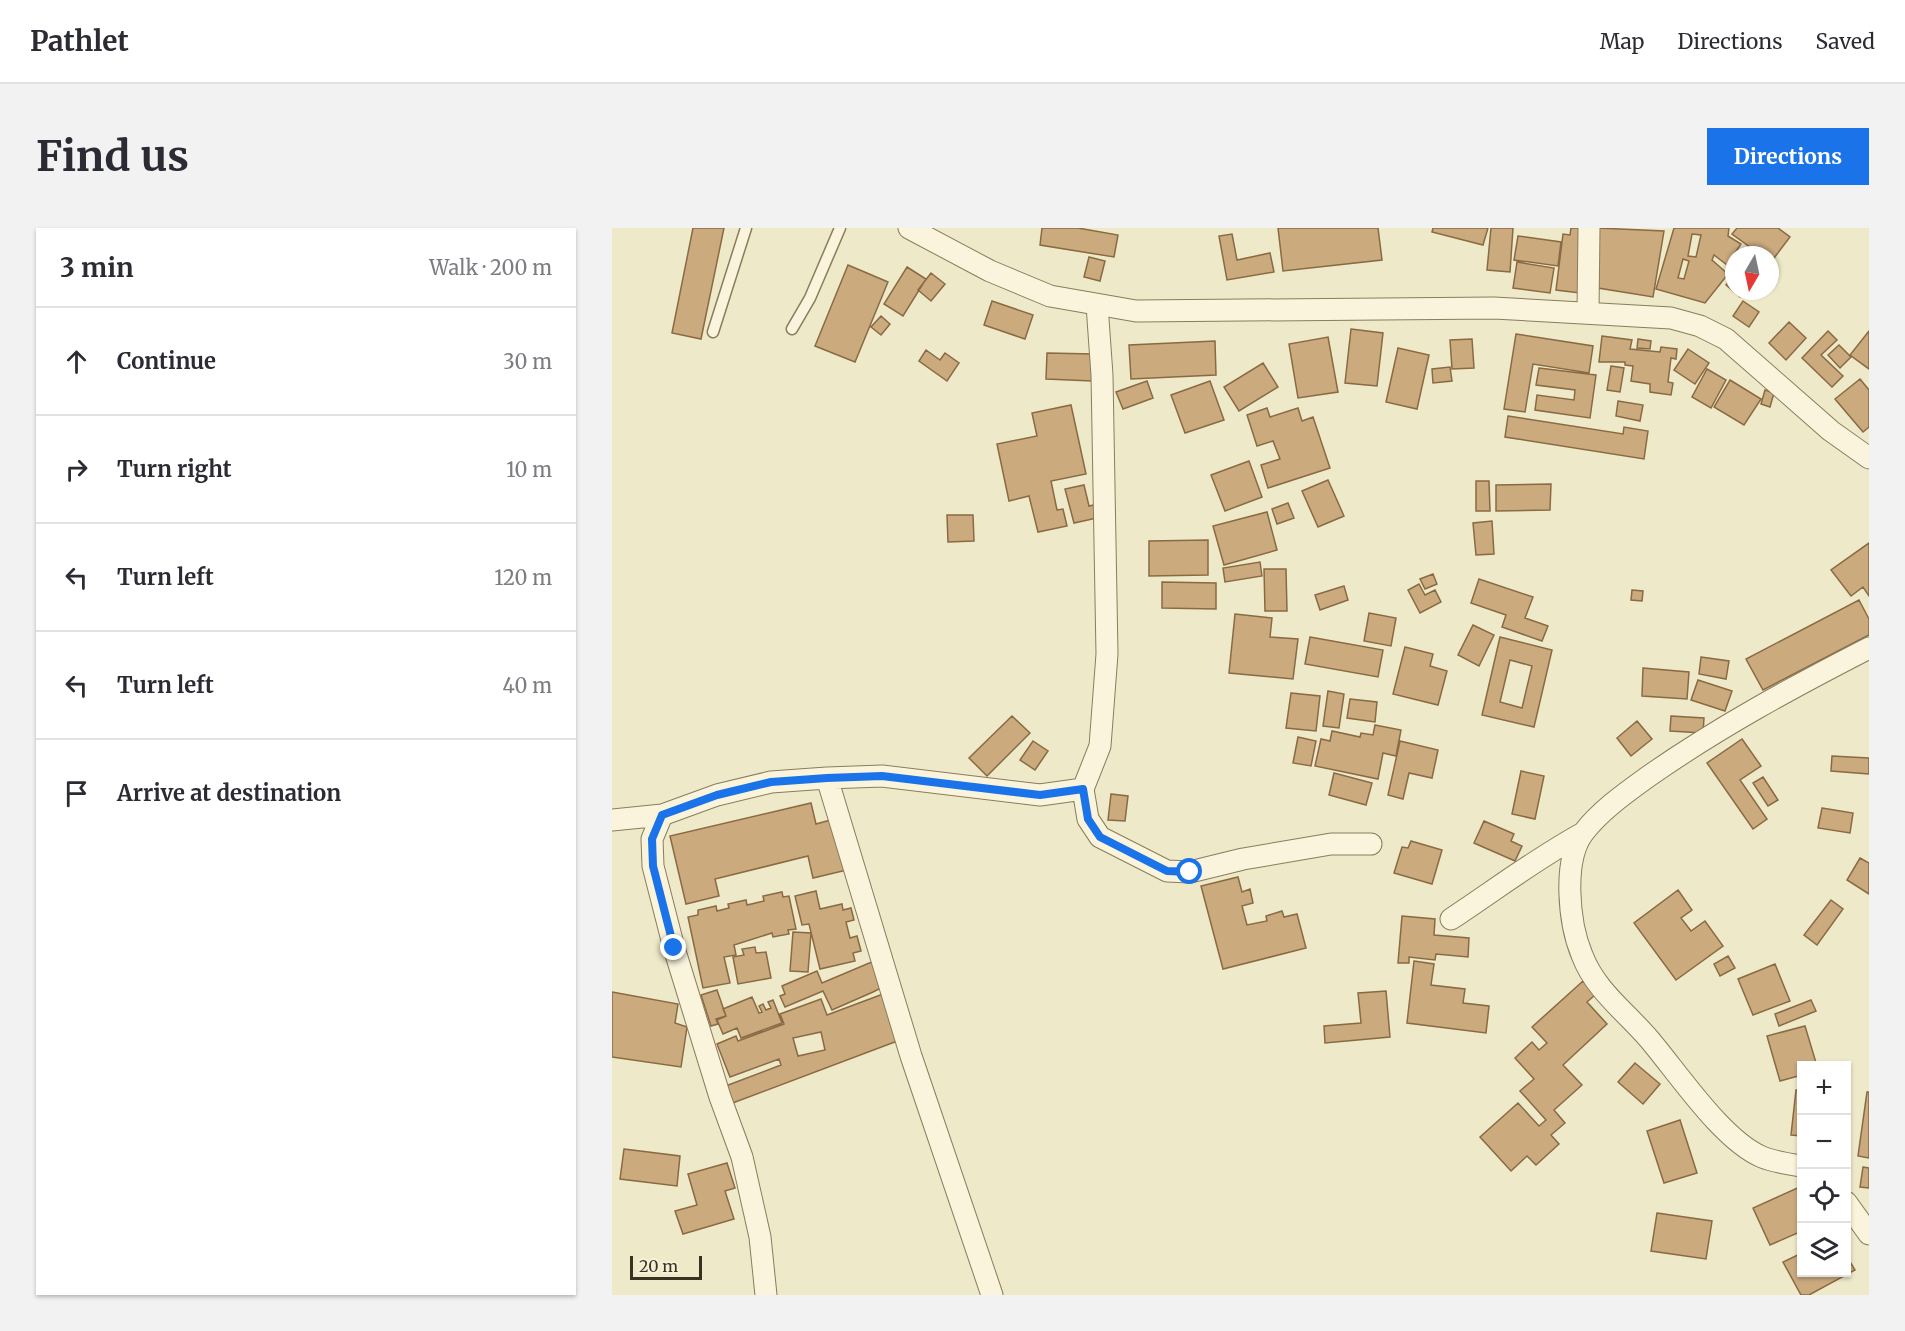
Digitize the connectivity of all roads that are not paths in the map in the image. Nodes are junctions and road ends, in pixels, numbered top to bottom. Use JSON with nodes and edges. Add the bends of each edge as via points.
{"nodes":[{"id":1,"x":746,"y":228,"type":"edge"},
{"id":2,"x":840,"y":228,"type":"edge"},
{"id":3,"x":909,"y":228,"type":"edge"},
{"id":4,"x":1589,"y":228,"type":"edge"},
{"id":5,"x":1097,"y":305,"type":"junction"},
{"id":6,"x":1588,"y":312,"type":"junction"},
{"id":7,"x":792,"y":329,"type":"dead end"},
{"id":8,"x":713,"y":332,"type":"dead end"},
{"id":9,"x":1869,"y":458,"type":"edge"},
{"id":10,"x":1869,"y":648,"type":"edge"},
{"id":11,"x":827,"y":778,"type":"junction"},
{"id":12,"x":1083,"y":789,"type":"junction"},
{"id":13,"x":662,"y":815,"type":"junction"},
{"id":14,"x":612,"y":820,"type":"edge"},
{"id":15,"x":1583,"y":833,"type":"junction"},
{"id":16,"x":1371,"y":844,"type":"dead end"},
{"id":17,"x":1451,"y":919,"type":"dead end"},
{"id":18,"x":1797,"y":1165,"type":"edge"},
{"id":19,"x":1851,"y":1209,"type":"edge"},
{"id":20,"x":1869,"y":1234,"type":"edge"},
{"id":21,"x":766,"y":1295,"type":"edge"},
{"id":22,"x":992,"y":1295,"type":"edge"}],
"edges":[{"from":1,"to":8,"type":"lane"},
{"from":2,"to":7,"type":"lane"},
{"from":3,"to":5,"type":"street","via":[[990,271],[1050,296]]},
{"from":4,"to":6,"type":"street"},
{"from":5,"to":6,"type":"street","via":[[1136,311],[1422,308]]},
{"from":5,"to":12,"type":"street","via":[[1107,654],[1100,746]]},
{"from":6,"to":9,"type":"street","via":[[1671,318],[1726,339],[1831,431]]},
{"from":10,"to":15,"type":"street","via":[[1775,696],[1669,762],[1624,794]]},
{"from":11,"to":12,"type":"street","via":[[882,776],[1040,795]]},
{"from":11,"to":13,"type":"street","via":[[771,782],[717,795]]},
{"from":11,"to":22,"type":"street","via":[[911,1056]]},
{"from":12,"to":16,"type":"street","via":[[1088,819],[1100,837],[1167,871],[1190,872],[1330,844]]},
{"from":13,"to":14,"type":"street"},
{"from":13,"to":21,"type":"street","via":[[652,839],[653,866],[674,948],[742,1157],[760,1237]]},
{"from":15,"to":17,"type":"street","via":[[1546,853]]},
{"from":15,"to":18,"type":"street","via":[[1573,857],[1572,923],[1582,957],[1605,993],[1736,1140],[1761,1157]]},
{"from":19,"to":20,"type":"street"}]}
